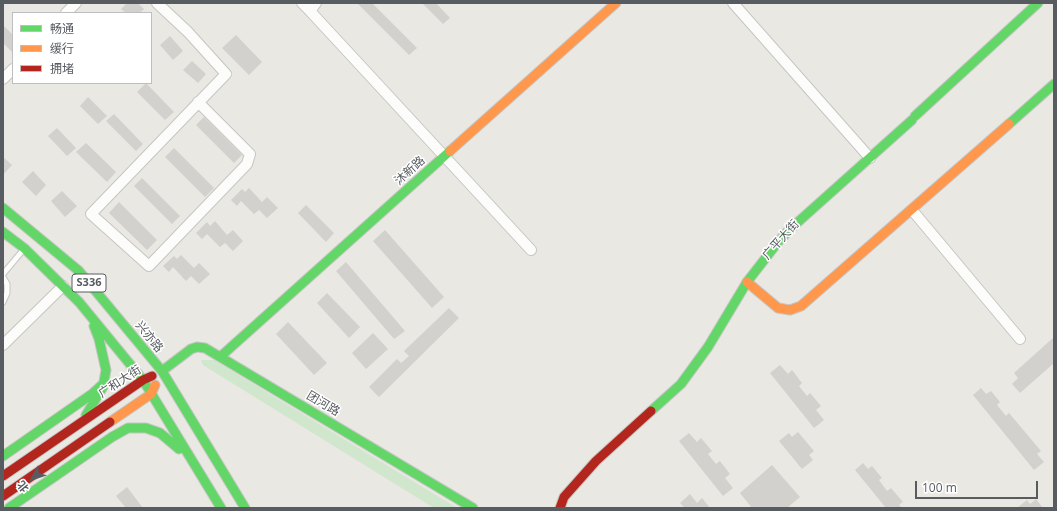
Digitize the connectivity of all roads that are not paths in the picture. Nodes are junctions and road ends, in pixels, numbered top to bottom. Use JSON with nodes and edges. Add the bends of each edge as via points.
{"nodes":[{"id":1,"x":76,"y":3,"type":"edge"},
{"id":2,"x":157,"y":3,"type":"edge"},
{"id":3,"x":302,"y":3,"type":"edge"},
{"id":4,"x":732,"y":3,"type":"edge"},
{"id":5,"x":1038,"y":3,"type":"edge"},
{"id":6,"x":612,"y":4,"type":"edge"},
{"id":7,"x":313,"y":7,"type":"edge"},
{"id":8,"x":67,"y":12,"type":"edge"},
{"id":9,"x":12,"y":69,"type":"edge"},
{"id":10,"x":3,"y":79,"type":"edge"},
{"id":11,"x":1054,"y":84,"type":"edge"},
{"id":12,"x":198,"y":102,"type":"junction"},
{"id":13,"x":444,"y":156,"type":"junction"},
{"id":14,"x":870,"y":158,"type":"junction"},
{"id":15,"x":3,"y":208,"type":"edge"},
{"id":16,"x":912,"y":210,"type":"junction"},
{"id":17,"x":3,"y":232,"type":"edge"},
{"id":18,"x":24,"y":248,"type":"junction"},
{"id":19,"x":531,"y":250,"type":"dead end"},
{"id":20,"x":3,"y":274,"type":"edge"},
{"id":21,"x":3,"y":277,"type":"edge"},
{"id":22,"x":747,"y":282,"type":"junction"},
{"id":23,"x":63,"y":286,"type":"junction"},
{"id":24,"x":3,"y":302,"type":"edge"},
{"id":25,"x":88,"y":312,"type":"junction"},
{"id":26,"x":1020,"y":339,"type":"dead end"},
{"id":27,"x":3,"y":345,"type":"edge"},
{"id":28,"x":220,"y":357,"type":"junction"},
{"id":29,"x":162,"y":371,"type":"junction"},
{"id":30,"x":142,"y":380,"type":"junction"},
{"id":31,"x":104,"y":383,"type":"junction"},
{"id":32,"x":151,"y":394,"type":"junction"},
{"id":33,"x":78,"y":424,"type":"junction"},
{"id":34,"x":3,"y":456,"type":"edge"},
{"id":35,"x":191,"y":461,"type":"junction"},
{"id":36,"x":3,"y":476,"type":"edge"},
{"id":37,"x":3,"y":496,"type":"edge"},
{"id":38,"x":9,"y":508,"type":"edge"},
{"id":39,"x":221,"y":508,"type":"edge"},
{"id":40,"x":245,"y":508,"type":"edge"},
{"id":41,"x":473,"y":508,"type":"edge"},
{"id":42,"x":560,"y":508,"type":"edge"}],
"edges":[{"from":1,"to":8,"type":"street"},
{"from":2,"to":12,"type":"street","via":[[188,32],[226,74]]},
{"from":3,"to":7,"type":"street"},
{"from":4,"to":14,"type":"street"},
{"from":5,"to":14,"type":"street","name":"广平大街"},
{"from":6,"to":13,"type":"street","name":"沐新路"},
{"from":7,"to":13,"type":"street"},
{"from":9,"to":10,"type":"street"},
{"from":11,"to":16,"type":"street"},
{"from":12,"to":12,"type":"street","via":[[91,214],[149,266],[247,164],[250,154]]},
{"from":13,"to":19,"type":"street"},
{"from":13,"to":28,"type":"street","name":"沐新路"},
{"from":14,"to":22,"type":"street","name":"广平大街","via":[[789,230]]},
{"from":15,"to":29,"type":"street","name":"兴亦路","number":"S336","via":[[79,271]]},
{"from":16,"to":22,"type":"street","via":[[801,306],[790,310],[778,308]]},
{"from":16,"to":26,"type":"street"},
{"from":17,"to":18,"type":"street","number":"S336"},
{"from":18,"to":20,"type":"lane"},
{"from":18,"to":23,"type":"street","number":"S336"},
{"from":21,"to":24,"type":"lane","via":[[7,284],[7,292]]},
{"from":22,"to":42,"type":"street","name":"广平大街","via":[[708,347],[682,384],[596,461],[564,497]]},
{"from":23,"to":25,"type":"street","number":"S336"},
{"from":23,"to":27,"type":"street"},
{"from":25,"to":30,"type":"street","number":"S336"},
{"from":25,"to":31,"type":"street","via":[[99,339],[106,370]]},
{"from":28,"to":29,"type":"street","name":"团河路","via":[[197,346]]},
{"from":28,"to":41,"type":"street","name":"团河路"},
{"from":29,"to":30,"type":"street","name":"广和大街"},
{"from":29,"to":32,"type":"street","name":"广和大街"},
{"from":29,"to":40,"type":"street","name":"兴亦路","number":"S336"},
{"from":30,"to":32,"type":"street","number":"S336"},
{"from":30,"to":33,"type":"street","name":"广和大街"},
{"from":31,"to":33,"type":"street","via":[[93,406]]},
{"from":31,"to":34,"type":"street"},
{"from":32,"to":35,"type":"street","number":"S336"},
{"from":32,"to":37,"type":"street","name":"广和大街"},
{"from":33,"to":36,"type":"street","name":"广和大街"},
{"from":35,"to":38,"type":"street","via":[[160,433],[146,428],[128,428]]},
{"from":35,"to":39,"type":"street","number":"S336"}]}
